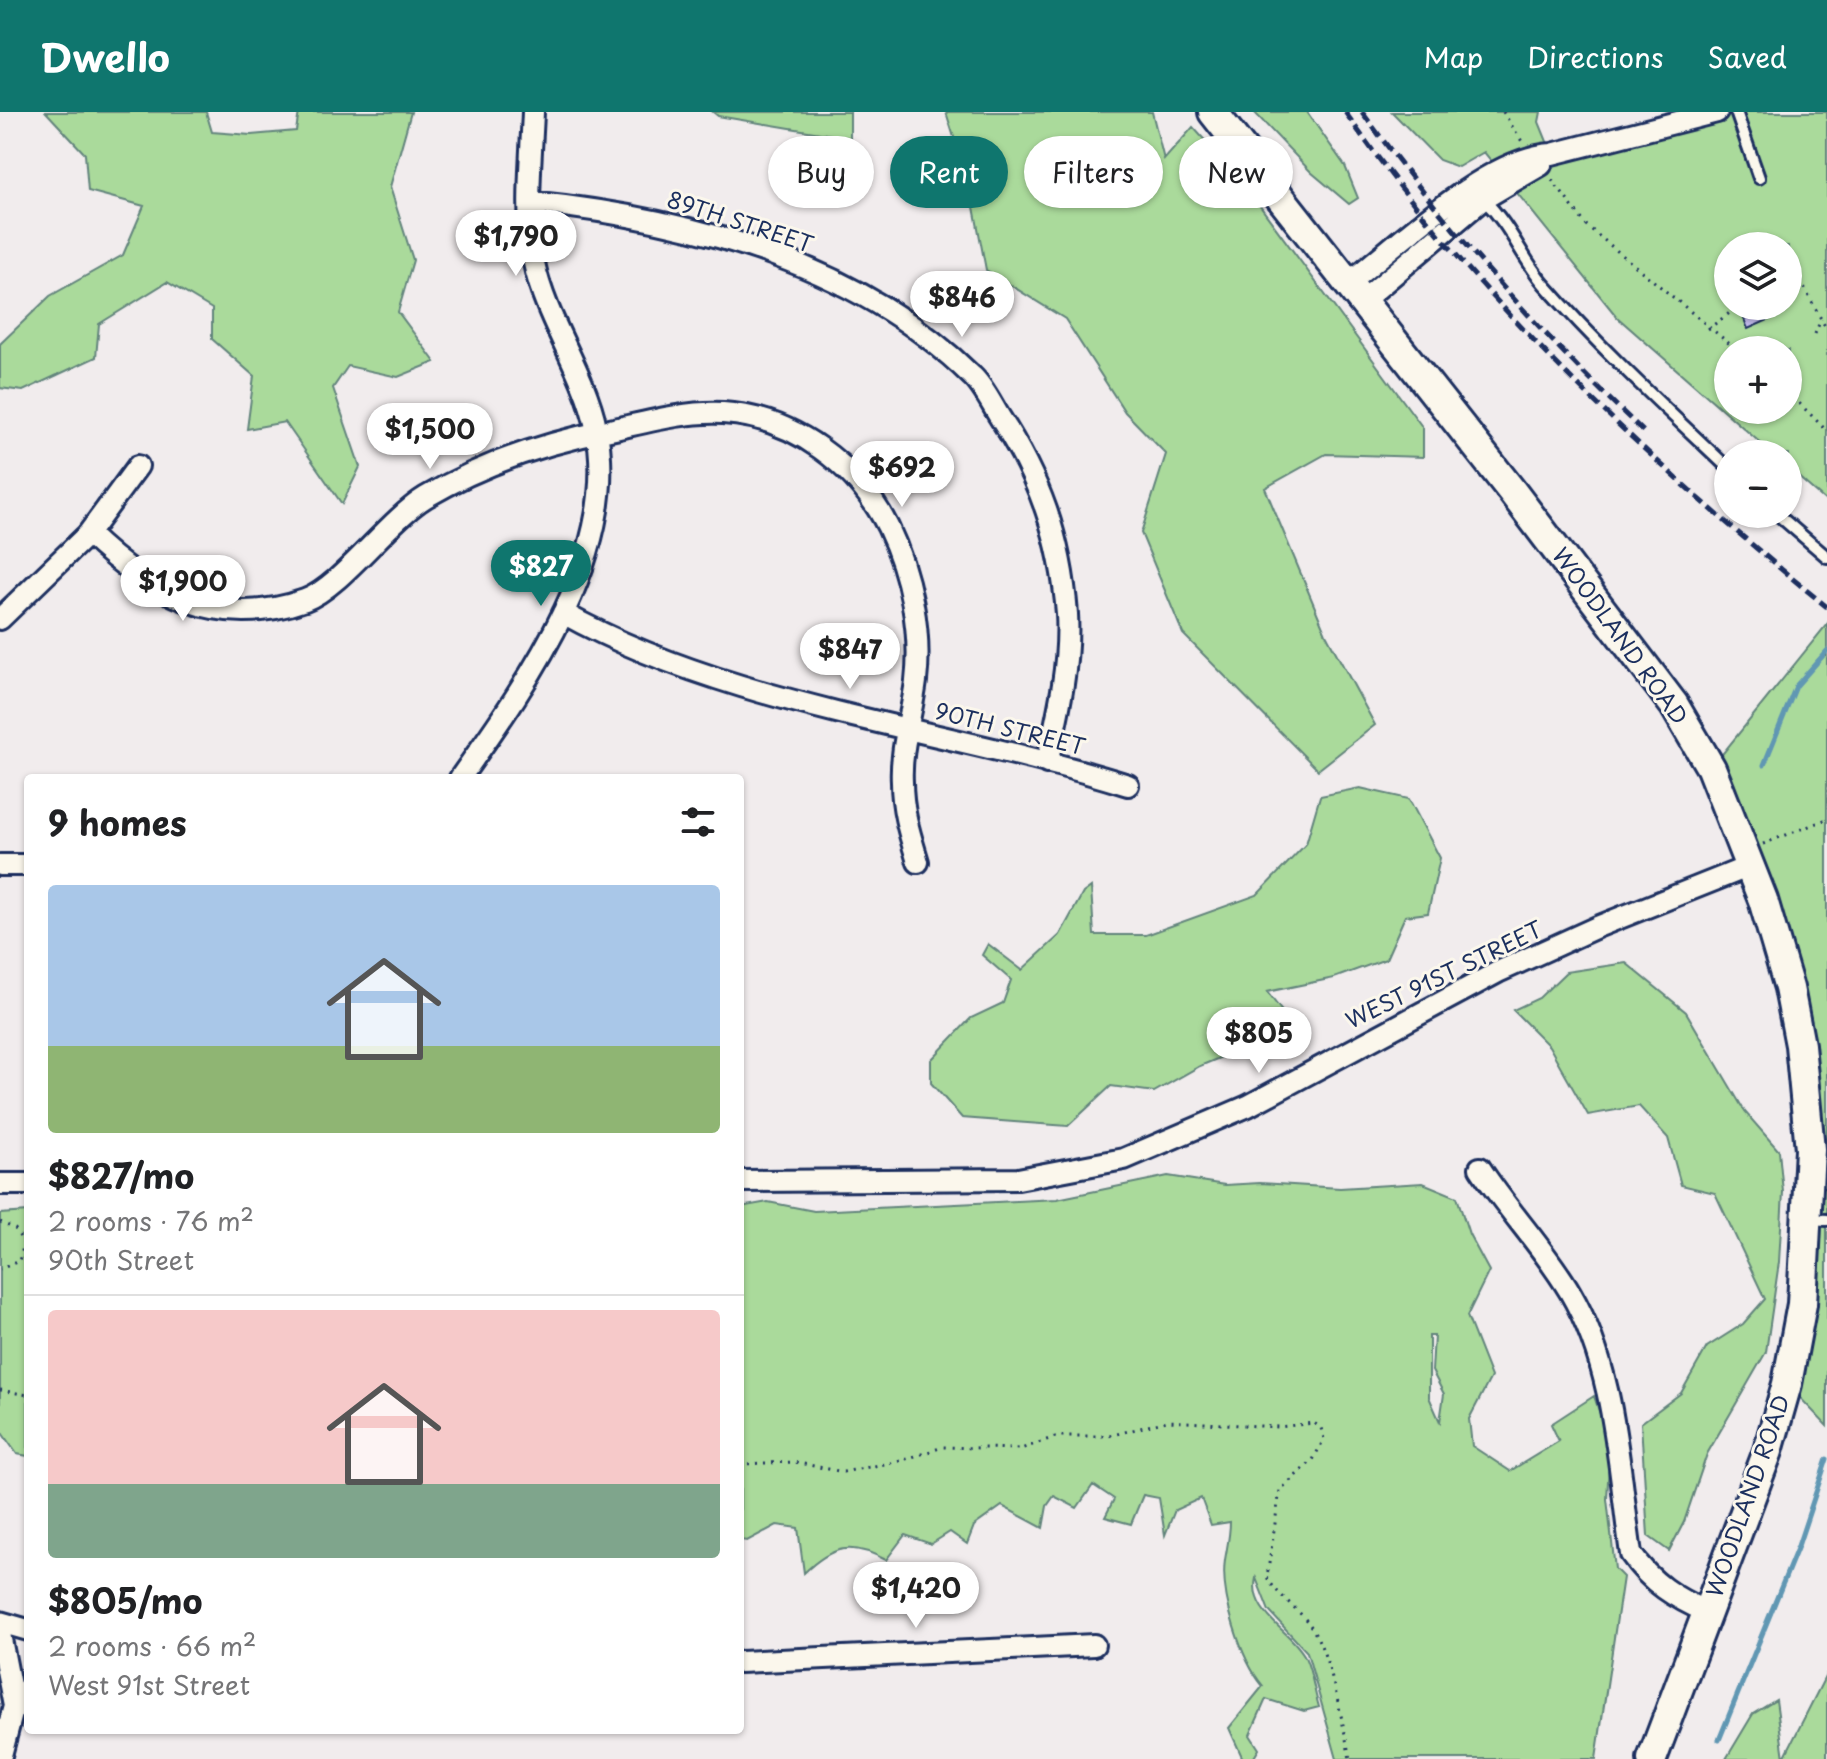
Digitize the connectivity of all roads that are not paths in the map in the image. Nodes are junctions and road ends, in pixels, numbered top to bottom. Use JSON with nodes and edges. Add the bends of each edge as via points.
{"nodes":[{"id":1,"x":533,"y":112,"type":"edge"},
{"id":2,"x":1213,"y":112,"type":"edge"},
{"id":3,"x":1717,"y":112,"type":"edge"},
{"id":4,"x":1736,"y":112,"type":"edge"},
{"id":5,"x":1541,"y":158,"type":"junction"},
{"id":6,"x":1759,"y":178,"type":"dead end"},
{"id":7,"x":1483,"y":199,"type":"junction"},
{"id":8,"x":530,"y":202,"type":"junction"},
{"id":9,"x":1353,"y":294,"type":"junction"},
{"id":10,"x":597,"y":429,"type":"junction"},
{"id":11,"x":1714,"y":455,"type":"edge"},
{"id":12,"x":138,"y":466,"type":"dead end"},
{"id":13,"x":1793,"y":528,"type":"edge"},
{"id":14,"x":88,"y":534,"type":"junction"},
{"id":15,"x":1827,"y":557,"type":"edge"},
{"id":16,"x":563,"y":613,"type":"junction"},
{"id":17,"x":0,"y":619,"type":"edge"},
{"id":18,"x":908,"y":729,"type":"junction"},
{"id":19,"x":1047,"y":763,"type":"junction"},
{"id":20,"x":464,"y":774,"type":"edge"},
{"id":21,"x":1128,"y":785,"type":"dead end"},
{"id":22,"x":1756,"y":856,"type":"junction"},
{"id":23,"x":918,"y":862,"type":"dead end"},
{"id":24,"x":0,"y":865,"type":"edge"},
{"id":25,"x":24,"y":865,"type":"edge"},
{"id":26,"x":1480,"y":1168,"type":"dead end"},
{"id":27,"x":744,"y":1181,"type":"edge"},
{"id":28,"x":0,"y":1184,"type":"edge"},
{"id":29,"x":24,"y":1184,"type":"edge"},
{"id":30,"x":1818,"y":1219,"type":"edge"},
{"id":31,"x":1707,"y":1612,"type":"junction"},
{"id":32,"x":0,"y":1622,"type":"edge"},
{"id":33,"x":24,"y":1629,"type":"edge"},
{"id":34,"x":0,"y":1634,"type":"edge"},
{"id":35,"x":1094,"y":1645,"type":"dead end"},
{"id":36,"x":744,"y":1662,"type":"edge"},
{"id":37,"x":24,"y":1693,"type":"edge"},
{"id":38,"x":14,"y":1706,"type":"junction"},
{"id":39,"x":0,"y":1759,"type":"edge"},
{"id":40,"x":1652,"y":1759,"type":"edge"}],
"edges":[{"from":1,"to":8,"type":"street"},
{"from":2,"to":9,"type":"main road","name":"WOODLAND ROAD"},
{"from":3,"to":5,"type":"street"},
{"from":4,"to":6,"type":"lane"},
{"from":5,"to":7,"type":"street"},
{"from":5,"to":9,"type":"street","via":[[1472,187]]},
{"from":7,"to":9,"type":"street"},
{"from":7,"to":11,"type":"lane","via":[[1516,238],[1541,281]]},
{"from":8,"to":10,"type":"street","via":[[534,263]]},
{"from":8,"to":19,"type":"street","name":"89TH STREET","via":[[673,223],[807,267],[906,322],[974,377],[1028,461],[1057,541],[1067,615],[1065,678]]},
{"from":9,"to":22,"type":"main road","name":"WOODLAND ROAD","via":[[1548,537],[1674,705]]},
{"from":10,"to":14,"type":"street","via":[[522,451],[425,498],[309,599],[263,609],[200,606],[147,584]]},
{"from":10,"to":16,"type":"street","via":[[602,480],[596,524]]},
{"from":10,"to":18,"type":"street","via":[[684,414],[724,413],[766,422],[826,450],[856,478],[888,527],[914,604],[917,678]]},
{"from":12,"to":14,"type":"street"},
{"from":13,"to":15,"type":"lane"},
{"from":14,"to":17,"type":"street"},
{"from":16,"to":18,"type":"street","name":"90TH STREET","via":[[668,661]]},
{"from":16,"to":20,"type":"street","via":[[517,698]]},
{"from":18,"to":19,"type":"street","name":"90TH STREET"},
{"from":18,"to":23,"type":"street","via":[[901,778],[904,819]]},
{"from":19,"to":21,"type":"street","name":"90TH STREET"},
{"from":22,"to":27,"type":"street","name":"WEST 91ST STREET","via":[[1498,972],[1248,1106],[1124,1159],[1018,1179]]},
{"from":22,"to":30,"type":"main road","name":"WOODLAND ROAD","via":[[1800,1045]]},
{"from":24,"to":25,"type":"street"},
{"from":26,"to":31,"type":"street","via":[[1554,1268],[1588,1329],[1612,1412],[1631,1554],[1667,1592]]},
{"from":28,"to":29,"type":"street"},
{"from":30,"to":31,"type":"main road","name":"WOODLAND ROAD","via":[[1787,1384],[1768,1451]]},
{"from":31,"to":40,"type":"main road","name":"WOODLAND ROAD"},
{"from":32,"to":33,"type":"street"},
{"from":34,"to":38,"type":"street"},
{"from":35,"to":36,"type":"street"},
{"from":37,"to":38,"type":"street"},
{"from":38,"to":39,"type":"street"}]}
